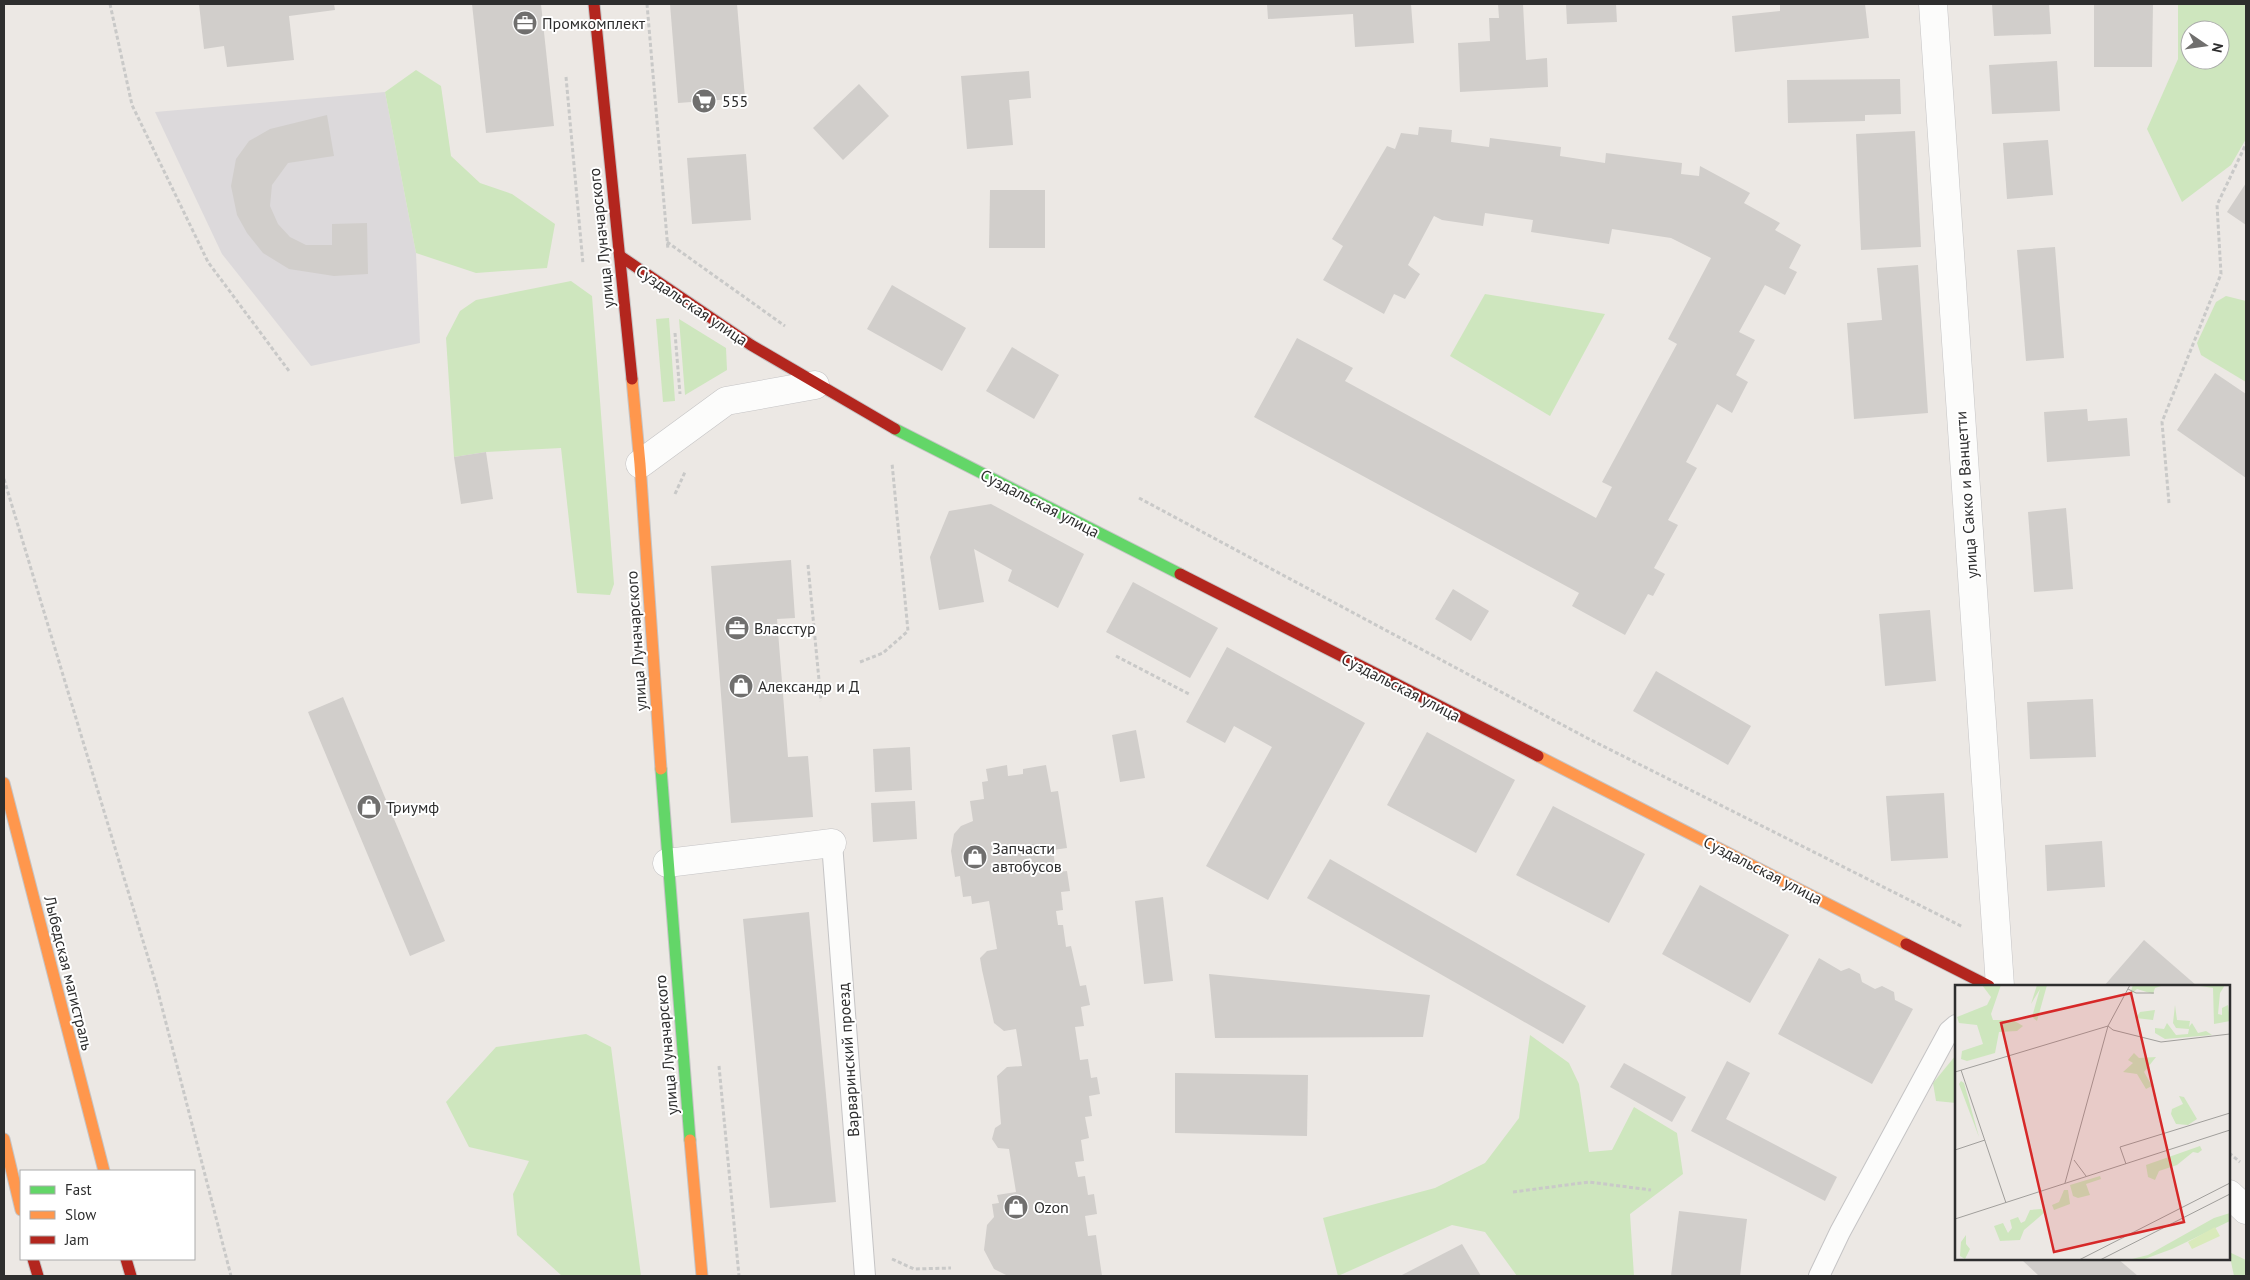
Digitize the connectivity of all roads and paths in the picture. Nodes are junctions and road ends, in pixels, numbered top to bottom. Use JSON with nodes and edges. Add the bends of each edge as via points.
{"nodes":[{"id":1,"x":110,"y":4,"type":"edge"},
{"id":2,"x":594,"y":4,"type":"edge"},
{"id":3,"x":647,"y":4,"type":"edge"},
{"id":4,"x":1933,"y":4,"type":"edge"},
{"id":5,"x":566,"y":69,"type":"dead end"},
{"id":6,"x":2246,"y":144,"type":"edge"},
{"id":7,"x":667,"y":242,"type":"junction"},
{"id":8,"x":620,"y":256,"type":"junction"},
{"id":9,"x":583,"y":264,"type":"dead end"},
{"id":10,"x":671,"y":294,"type":"junction"},
{"id":11,"x":791,"y":330,"type":"dead end"},
{"id":12,"x":289,"y":371,"type":"dead end"},
{"id":13,"x":815,"y":385,"type":"junction"},
{"id":14,"x":888,"y":426,"type":"junction"},
{"id":15,"x":683,"y":430,"type":"junction"},
{"id":16,"x":640,"y":464,"type":"junction"},
{"id":17,"x":4,"y":479,"type":"edge"},
{"id":18,"x":675,"y":495,"type":"dead end"},
{"id":19,"x":1139,"y":498,"type":"dead end"},
{"id":20,"x":2169,"y":503,"type":"dead end"},
{"id":21,"x":808,"y":565,"type":"dead end"},
{"id":22,"x":1116,"y":656,"type":"dead end"},
{"id":23,"x":860,"y":662,"type":"dead end"},
{"id":24,"x":1191,"y":696,"type":"dead end"},
{"id":25,"x":820,"y":701,"type":"dead end"},
{"id":26,"x":4,"y":784,"type":"edge"},
{"id":27,"x":832,"y":843,"type":"joint"},
{"id":28,"x":667,"y":863,"type":"junction"},
{"id":29,"x":1999,"y":952,"type":"junction"},
{"id":30,"x":1987,"y":985,"type":"edge"},
{"id":31,"x":2000,"y":985,"type":"edge"},
{"id":32,"x":1955,"y":1026,"type":"edge"},
{"id":33,"x":719,"y":1065,"type":"dead end"},
{"id":34,"x":4,"y":1139,"type":"edge"},
{"id":35,"x":2230,"y":1154,"type":"edge"},
{"id":36,"x":2244,"y":1167,"type":"dead end"},
{"id":37,"x":104,"y":1170,"type":"edge"},
{"id":38,"x":1650,"y":1190,"type":"dead end"},
{"id":39,"x":1513,"y":1192,"type":"dead end"},
{"id":40,"x":2230,"y":1195,"type":"edge"},
{"id":41,"x":20,"y":1206,"type":"edge"},
{"id":42,"x":2246,"y":1210,"type":"edge"},
{"id":43,"x":862,"y":1246,"type":"junction"},
{"id":44,"x":34,"y":1260,"type":"edge"},
{"id":45,"x":126,"y":1260,"type":"edge"},
{"id":46,"x":951,"y":1268,"type":"dead end"},
{"id":47,"x":38,"y":1276,"type":"edge"},
{"id":48,"x":131,"y":1276,"type":"edge"},
{"id":49,"x":231,"y":1276,"type":"edge"},
{"id":50,"x":702,"y":1276,"type":"edge"},
{"id":51,"x":739,"y":1276,"type":"edge"},
{"id":52,"x":865,"y":1276,"type":"edge"},
{"id":53,"x":1819,"y":1276,"type":"edge"}],
"edges":[{"from":1,"to":12,"type":"path","via":[[132,105],[208,262]]},
{"from":2,"to":8,"type":"main road","name":"улица Луначарского"},
{"from":3,"to":7,"type":"path"},
{"from":4,"to":29,"type":"street","name":"улица Сакко и Ванцетти"},
{"from":5,"to":9,"type":"path"},
{"from":6,"to":20,"type":"path","via":[[2217,205],[2221,274],[2162,422]]},
{"from":7,"to":10,"type":"path"},
{"from":7,"to":11,"type":"path"},
{"from":8,"to":10,"type":"main road","name":"Суздальская улица"},
{"from":8,"to":16,"type":"main road","name":"улица Луначарского"},
{"from":10,"to":13,"type":"main road","name":"Суздальская улица"},
{"from":10,"to":15,"type":"path"},
{"from":13,"to":14,"type":"main road","name":"Суздальская улица"},
{"from":13,"to":15,"type":"street","via":[[726,400]]},
{"from":14,"to":23,"type":"path","via":[[908,631],[883,653]]},
{"from":14,"to":30,"type":"main road","name":"Суздальская улица"},
{"from":15,"to":16,"type":"street"},
{"from":15,"to":18,"type":"path","via":[[687,467]]},
{"from":16,"to":28,"type":"main road","name":"улица Луначарского"},
{"from":17,"to":49,"type":"path","via":[[156,984]]},
{"from":19,"to":29,"type":"path","via":[[1587,738],[1961,924]]},
{"from":21,"to":25,"type":"path"},
{"from":22,"to":24,"type":"path"},
{"from":26,"to":37,"type":"main road","name":"Лыбедская магистраль"},
{"from":27,"to":28,"type":"street"},
{"from":27,"to":43,"type":"lane","name":"Варваринский проезд"},
{"from":28,"to":50,"type":"main road","name":"улица Луначарского"},
{"from":29,"to":31,"type":"street","name":"улица Сакко и Ванцетти"},
{"from":32,"to":53,"type":"lane","via":[[1940,1047]]},
{"from":33,"to":51,"type":"path"},
{"from":34,"to":41,"type":"main road"},
{"from":35,"to":36,"type":"path"},
{"from":38,"to":39,"type":"path","via":[[1589,1182]]},
{"from":40,"to":42,"type":"street"},
{"from":43,"to":46,"type":"path","via":[[914,1269]]},
{"from":43,"to":52,"type":"lane","name":"Варваринский проезд"},
{"from":44,"to":47,"type":"main road"},
{"from":45,"to":48,"type":"main road"}]}
